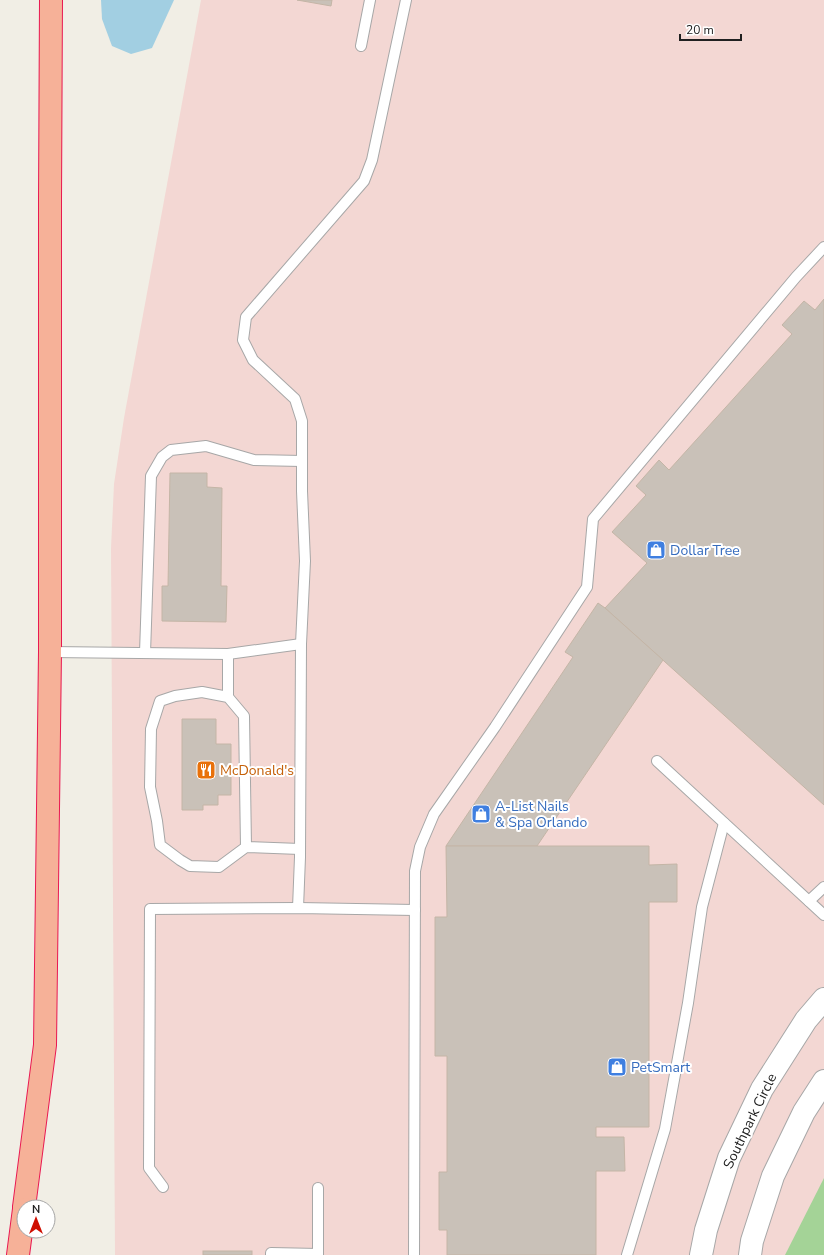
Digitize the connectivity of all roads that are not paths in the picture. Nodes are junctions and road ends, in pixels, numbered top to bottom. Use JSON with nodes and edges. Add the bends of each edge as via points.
{"nodes":[{"id":1,"x":51,"y":0,"type":"edge"},
{"id":2,"x":370,"y":0,"type":"edge"},
{"id":3,"x":406,"y":0,"type":"edge"},
{"id":4,"x":361,"y":46,"type":"dead end"},
{"id":5,"x":824,"y":247,"type":"edge"},
{"id":6,"x":302,"y":461,"type":"junction"},
{"id":7,"x":301,"y":644,"type":"junction"},
{"id":8,"x":50,"y":652,"type":"junction"},
{"id":9,"x":145,"y":653,"type":"junction"},
{"id":10,"x":228,"y":654,"type":"junction"},
{"id":11,"x":228,"y":698,"type":"junction"},
{"id":12,"x":657,"y":761,"type":"dead end"},
{"id":13,"x":724,"y":824,"type":"junction"},
{"id":14,"x":246,"y":847,"type":"junction"},
{"id":15,"x":300,"y":849,"type":"junction"},
{"id":16,"x":824,"y":887,"type":"edge"},
{"id":17,"x":809,"y":901,"type":"junction"},
{"id":18,"x":298,"y":908,"type":"junction"},
{"id":19,"x":415,"y":910,"type":"junction"},
{"id":20,"x":824,"y":915,"type":"edge"},
{"id":21,"x":824,"y":1000,"type":"edge"},
{"id":22,"x":824,"y":1080,"type":"edge"},
{"id":23,"x":163,"y":1187,"type":"dead end"},
{"id":24,"x":318,"y":1188,"type":"dead end"},
{"id":25,"x":25,"y":1199,"type":"edge"},
{"id":26,"x":20,"y":1239,"type":"edge"},
{"id":27,"x":318,"y":1254,"type":"edge"},
{"id":28,"x":18,"y":1255,"type":"edge"},
{"id":29,"x":270,"y":1255,"type":"edge"},
{"id":30,"x":414,"y":1255,"type":"edge"},
{"id":31,"x":627,"y":1255,"type":"edge"},
{"id":32,"x":702,"y":1255,"type":"edge"},
{"id":33,"x":750,"y":1255,"type":"edge"}],
"edges":[{"from":1,"to":8,"type":"highway"},
{"from":2,"to":4,"type":"lane"},
{"from":3,"to":6,"type":"lane","via":[[372,160],[364,181],[246,316],[243,340],[253,360],[294,399],[302,421]]},
{"from":5,"to":19,"type":"lane","via":[[593,518],[586,587],[495,727],[434,814],[420,847],[415,871]]},
{"from":6,"to":7,"type":"lane","via":[[305,561]]},
{"from":6,"to":9,"type":"lane","via":[[254,460],[206,446],[171,450],[162,457],[151,476]]},
{"from":7,"to":10,"type":"lane"},
{"from":7,"to":15,"type":"lane"},
{"from":8,"to":9,"type":"lane"},
{"from":8,"to":25,"type":"highway","via":[[45,1044]]},
{"from":9,"to":10,"type":"lane"},
{"from":10,"to":11,"type":"lane"},
{"from":11,"to":14,"type":"lane","via":[[244,716]]},
{"from":11,"to":14,"type":"lane","via":[[202,692],[160,701],[151,729],[150,787],[160,845],[180,860],[190,866],[219,867]]},
{"from":12,"to":13,"type":"lane"},
{"from":13,"to":17,"type":"lane"},
{"from":13,"to":31,"type":"lane","via":[[702,907],[665,1129]]},
{"from":14,"to":15,"type":"lane"},
{"from":15,"to":18,"type":"lane"},
{"from":16,"to":17,"type":"lane"},
{"from":17,"to":20,"type":"lane"},
{"from":18,"to":19,"type":"lane"},
{"from":18,"to":23,"type":"lane","via":[[150,909],[149,1168]]},
{"from":19,"to":30,"type":"lane"},
{"from":21,"to":32,"type":"street","name":"Southpark Circle","via":[[806,1020],[762,1089],[732,1151],[706,1230]]},
{"from":22,"to":33,"type":"street","via":[[804,1112],[773,1176]]},
{"from":24,"to":27,"type":"lane"},
{"from":26,"to":28,"type":"highway"},
{"from":27,"to":29,"type":"lane"}]}
